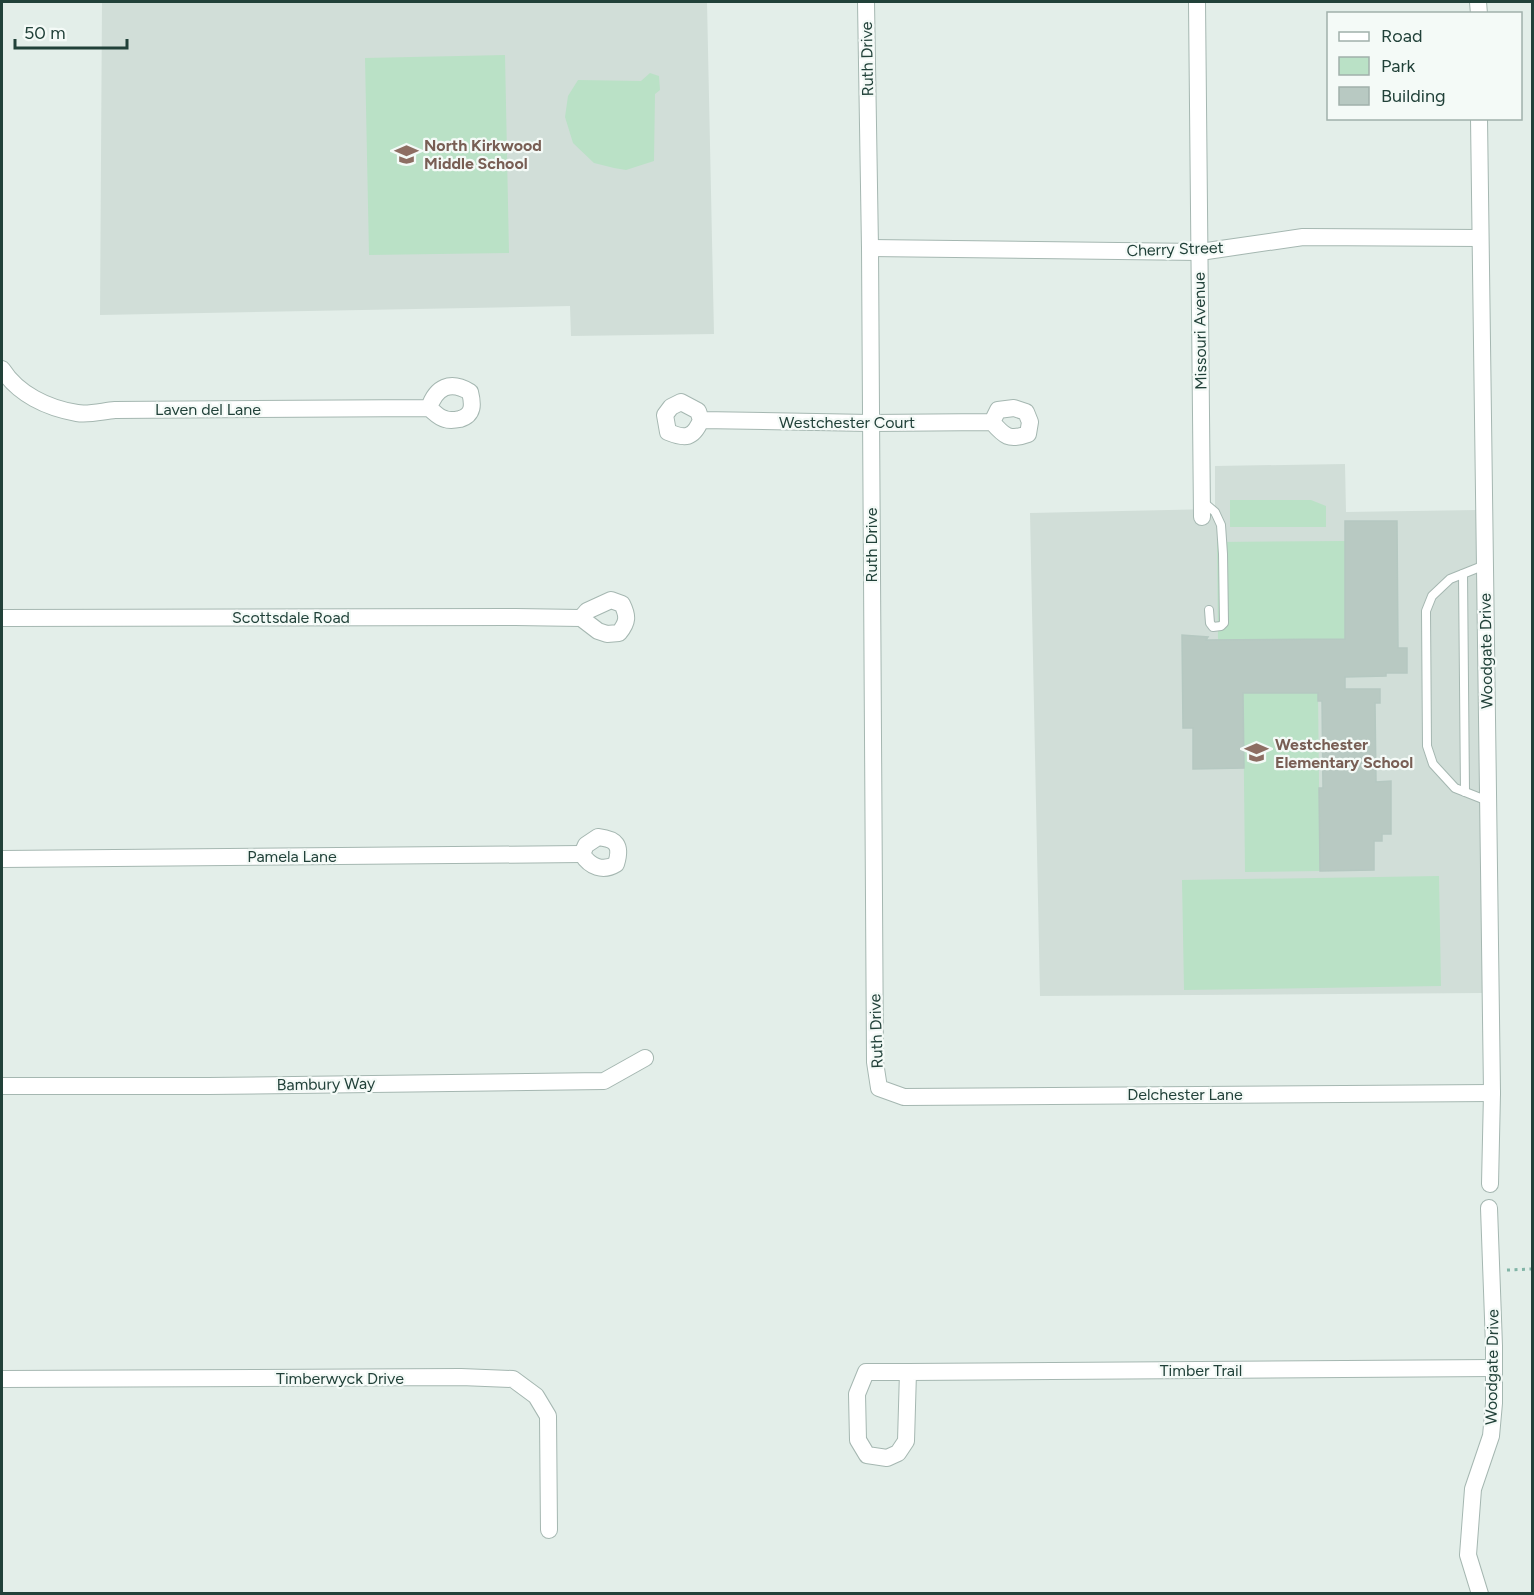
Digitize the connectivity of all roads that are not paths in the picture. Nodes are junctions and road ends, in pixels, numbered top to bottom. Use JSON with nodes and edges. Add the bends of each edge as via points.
{"nodes":[{"id":1,"x":866,"y":2,"type":"edge"},
{"id":2,"x":1197,"y":2,"type":"edge"},
{"id":3,"x":1479,"y":120,"type":"edge"},
{"id":4,"x":1480,"y":238,"type":"junction"},
{"id":5,"x":870,"y":249,"type":"junction"},
{"id":6,"x":1200,"y":252,"type":"junction"},
{"id":7,"x":2,"y":369,"type":"edge"},
{"id":8,"x":429,"y":408,"type":"dead end"},
{"id":9,"x":702,"y":420,"type":"dead end"},
{"id":10,"x":992,"y":422,"type":"dead end"},
{"id":11,"x":870,"y":423,"type":"junction"},
{"id":12,"x":1202,"y":509,"type":"joint"},
{"id":13,"x":1485,"y":565,"type":"junction"},
{"id":14,"x":1463,"y":574,"type":"junction"},
{"id":15,"x":1209,"y":610,"type":"dead end"},
{"id":16,"x":2,"y":618,"type":"edge"},
{"id":17,"x":581,"y":618,"type":"dead end"},
{"id":18,"x":1465,"y":792,"type":"junction"},
{"id":19,"x":1488,"y":801,"type":"junction"},
{"id":20,"x":582,"y":854,"type":"dead end"},
{"id":21,"x":2,"y":859,"type":"edge"},
{"id":22,"x":645,"y":1058,"type":"dead end"},
{"id":23,"x":2,"y":1086,"type":"edge"},
{"id":24,"x":879,"y":1088,"type":"joint"},
{"id":25,"x":1492,"y":1093,"type":"junction"},
{"id":26,"x":1490,"y":1184,"type":"dead end"},
{"id":27,"x":1489,"y":1208,"type":"dead end"},
{"id":28,"x":1494,"y":1368,"type":"junction"},
{"id":29,"x":908,"y":1372,"type":"junction"},
{"id":30,"x":2,"y":1379,"type":"edge"},
{"id":31,"x":549,"y":1530,"type":"dead end"},
{"id":32,"x":1480,"y":1593,"type":"edge"}],
"edges":[{"from":1,"to":5,"type":"street","name":"Ruth Drive"},
{"from":2,"to":6,"type":"street","name":"Missouri Avenue"},
{"from":3,"to":4,"type":"street","name":"Woodgate Drive"},
{"from":4,"to":6,"type":"street","name":"Cherry Street","via":[[1303,237]]},
{"from":4,"to":13,"type":"street","name":"Woodgate Drive"},
{"from":5,"to":6,"type":"street","name":"Cherry Street"},
{"from":5,"to":11,"type":"street","name":"Ruth Drive"},
{"from":6,"to":12,"type":"street","name":"Missouri Avenue"},
{"from":7,"to":8,"type":"street","name":"Laven del Lane","via":[[26,395],[79,413]]},
{"from":9,"to":11,"type":"street","name":"Westchester Court"},
{"from":10,"to":11,"type":"street","name":"Westchester Court"},
{"from":11,"to":24,"type":"street","name":"Ruth Drive","via":[[875,1062]]},
{"from":12,"to":15,"type":"lane","via":[[1215,512],[1221,525],[1221,626],[1213,627]]},
{"from":13,"to":14,"type":"lane"},
{"from":13,"to":19,"type":"street","name":"Woodgate Drive"},
{"from":14,"to":18,"type":"lane"},
{"from":14,"to":18,"type":"lane","via":[[1450,579],[1432,596],[1426,611],[1427,746],[1433,764],[1455,788]]},
{"from":16,"to":17,"type":"street","name":"Scottsdale Road"},
{"from":18,"to":19,"type":"lane"},
{"from":19,"to":25,"type":"street","name":"Woodgate Drive"},
{"from":20,"to":21,"type":"street","name":"Pamela Lane"},
{"from":22,"to":23,"type":"street","name":"Bambury Way","via":[[604,1081]]},
{"from":24,"to":25,"type":"street","name":"Delchester Lane","via":[[904,1097]]},
{"from":25,"to":26,"type":"street","name":"Woodgate Drive"},
{"from":27,"to":28,"type":"street","name":"Woodgate Drive"},
{"from":28,"to":29,"type":"street","name":"Timber Trail"},
{"from":28,"to":32,"type":"street","name":"Woodgate Drive","via":[[1491,1436],[1473,1489],[1468,1555]]},
{"from":29,"to":29,"type":"street","name":"Timber Trail","via":[[866,1372],[857,1394],[858,1440],[867,1455],[887,1458],[898,1453],[906,1441]]},
{"from":30,"to":31,"type":"street","name":"Timberwyck Drive","via":[[513,1379],[536,1396],[548,1416]]}]}
